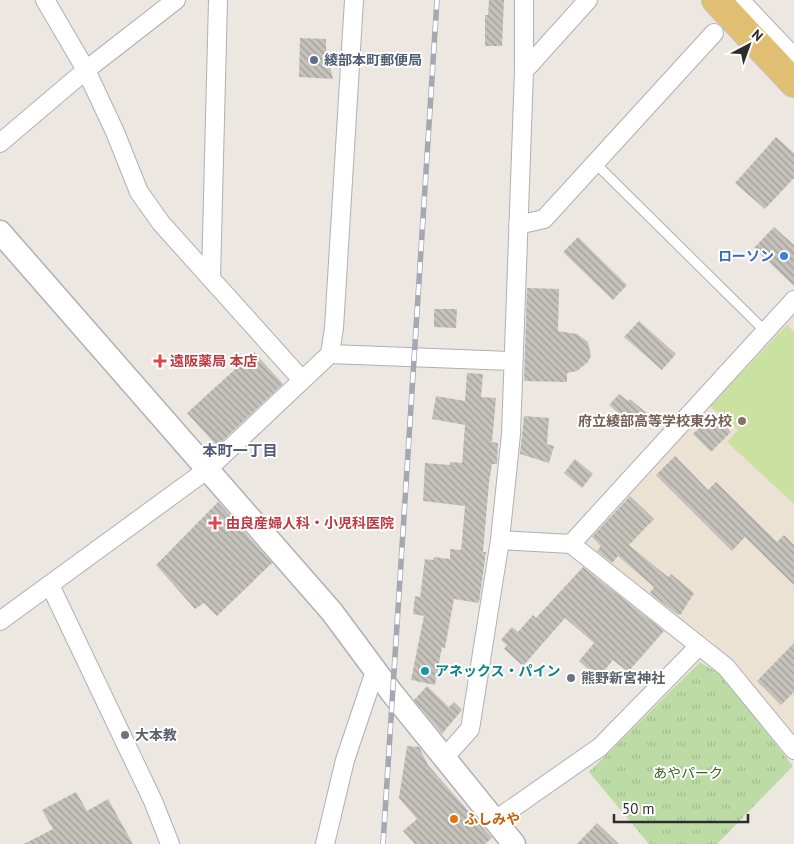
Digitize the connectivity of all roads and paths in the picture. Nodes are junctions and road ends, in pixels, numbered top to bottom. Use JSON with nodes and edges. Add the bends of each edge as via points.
{"nodes":[{"id":1,"x":45,"y":0,"type":"edge"},
{"id":2,"x":176,"y":0,"type":"edge"},
{"id":3,"x":218,"y":0,"type":"edge"},
{"id":4,"x":354,"y":0,"type":"edge"},
{"id":5,"x":524,"y":0,"type":"edge"},
{"id":6,"x":588,"y":0,"type":"edge"},
{"id":7,"x":716,"y":0,"type":"edge"},
{"id":8,"x":740,"y":0,"type":"edge"},
{"id":9,"x":714,"y":33,"type":"dead end"},
{"id":10,"x":794,"y":57,"type":"edge"},
{"id":11,"x":86,"y":70,"type":"junction"},
{"id":12,"x":524,"y":70,"type":"junction"},
{"id":13,"x":794,"y":83,"type":"edge"},
{"id":14,"x":0,"y":143,"type":"edge"},
{"id":15,"x":596,"y":164,"type":"junction"},
{"id":16,"x":518,"y":225,"type":"junction"},
{"id":17,"x":0,"y":232,"type":"edge"},
{"id":18,"x":211,"y":278,"type":"junction"},
{"id":19,"x":794,"y":300,"type":"edge"},
{"id":20,"x":765,"y":331,"type":"junction"},
{"id":21,"x":330,"y":354,"type":"junction"},
{"id":22,"x":513,"y":361,"type":"junction"},
{"id":23,"x":302,"y":380,"type":"junction"},
{"id":24,"x":208,"y":469,"type":"junction"},
{"id":25,"x":500,"y":540,"type":"junction"},
{"id":26,"x":571,"y":544,"type":"junction"},
{"id":27,"x":50,"y":585,"type":"junction"},
{"id":28,"x":0,"y":621,"type":"edge"},
{"id":29,"x":699,"y":646,"type":"junction"},
{"id":30,"x":375,"y":671,"type":"junction"},
{"id":31,"x":794,"y":750,"type":"edge"},
{"id":32,"x":445,"y":756,"type":"junction"},
{"id":33,"x":494,"y":821,"type":"junction"},
{"id":34,"x":170,"y":844,"type":"edge"},
{"id":35,"x":325,"y":844,"type":"edge"},
{"id":36,"x":514,"y":844,"type":"edge"}],
"edges":[{"from":1,"to":11,"type":"street"},
{"from":2,"to":11,"type":"street"},
{"from":3,"to":18,"type":"street"},
{"from":4,"to":21,"type":"street"},
{"from":5,"to":12,"type":"street"},
{"from":6,"to":12,"type":"street"},
{"from":7,"to":13,"type":"main road"},
{"from":8,"to":10,"type":"street"},
{"from":9,"to":15,"type":"street"},
{"from":11,"to":14,"type":"street"},
{"from":11,"to":18,"type":"street","via":[[139,192],[161,223]]},
{"from":12,"to":16,"type":"street"},
{"from":15,"to":16,"type":"street","via":[[544,219]]},
{"from":15,"to":20,"type":"lane"},
{"from":16,"to":22,"type":"street"},
{"from":17,"to":24,"type":"street"},
{"from":18,"to":23,"type":"street"},
{"from":19,"to":20,"type":"street"},
{"from":20,"to":26,"type":"street"},
{"from":21,"to":22,"type":"street"},
{"from":21,"to":23,"type":"street"},
{"from":22,"to":25,"type":"street","via":[[511,434]]},
{"from":23,"to":24,"type":"street"},
{"from":24,"to":27,"type":"street"},
{"from":24,"to":30,"type":"street","via":[[332,612]]},
{"from":25,"to":26,"type":"street"},
{"from":25,"to":32,"type":"street","via":[[470,729]]},
{"from":26,"to":29,"type":"street"},
{"from":27,"to":28,"type":"street"},
{"from":27,"to":34,"type":"street","via":[[153,801]]},
{"from":29,"to":31,"type":"street","via":[[726,666]]},
{"from":29,"to":33,"type":"street","via":[[600,747]]},
{"from":30,"to":32,"type":"street"},
{"from":30,"to":35,"type":"street","via":[[345,760]]},
{"from":32,"to":33,"type":"street"},
{"from":33,"to":36,"type":"street"}]}
